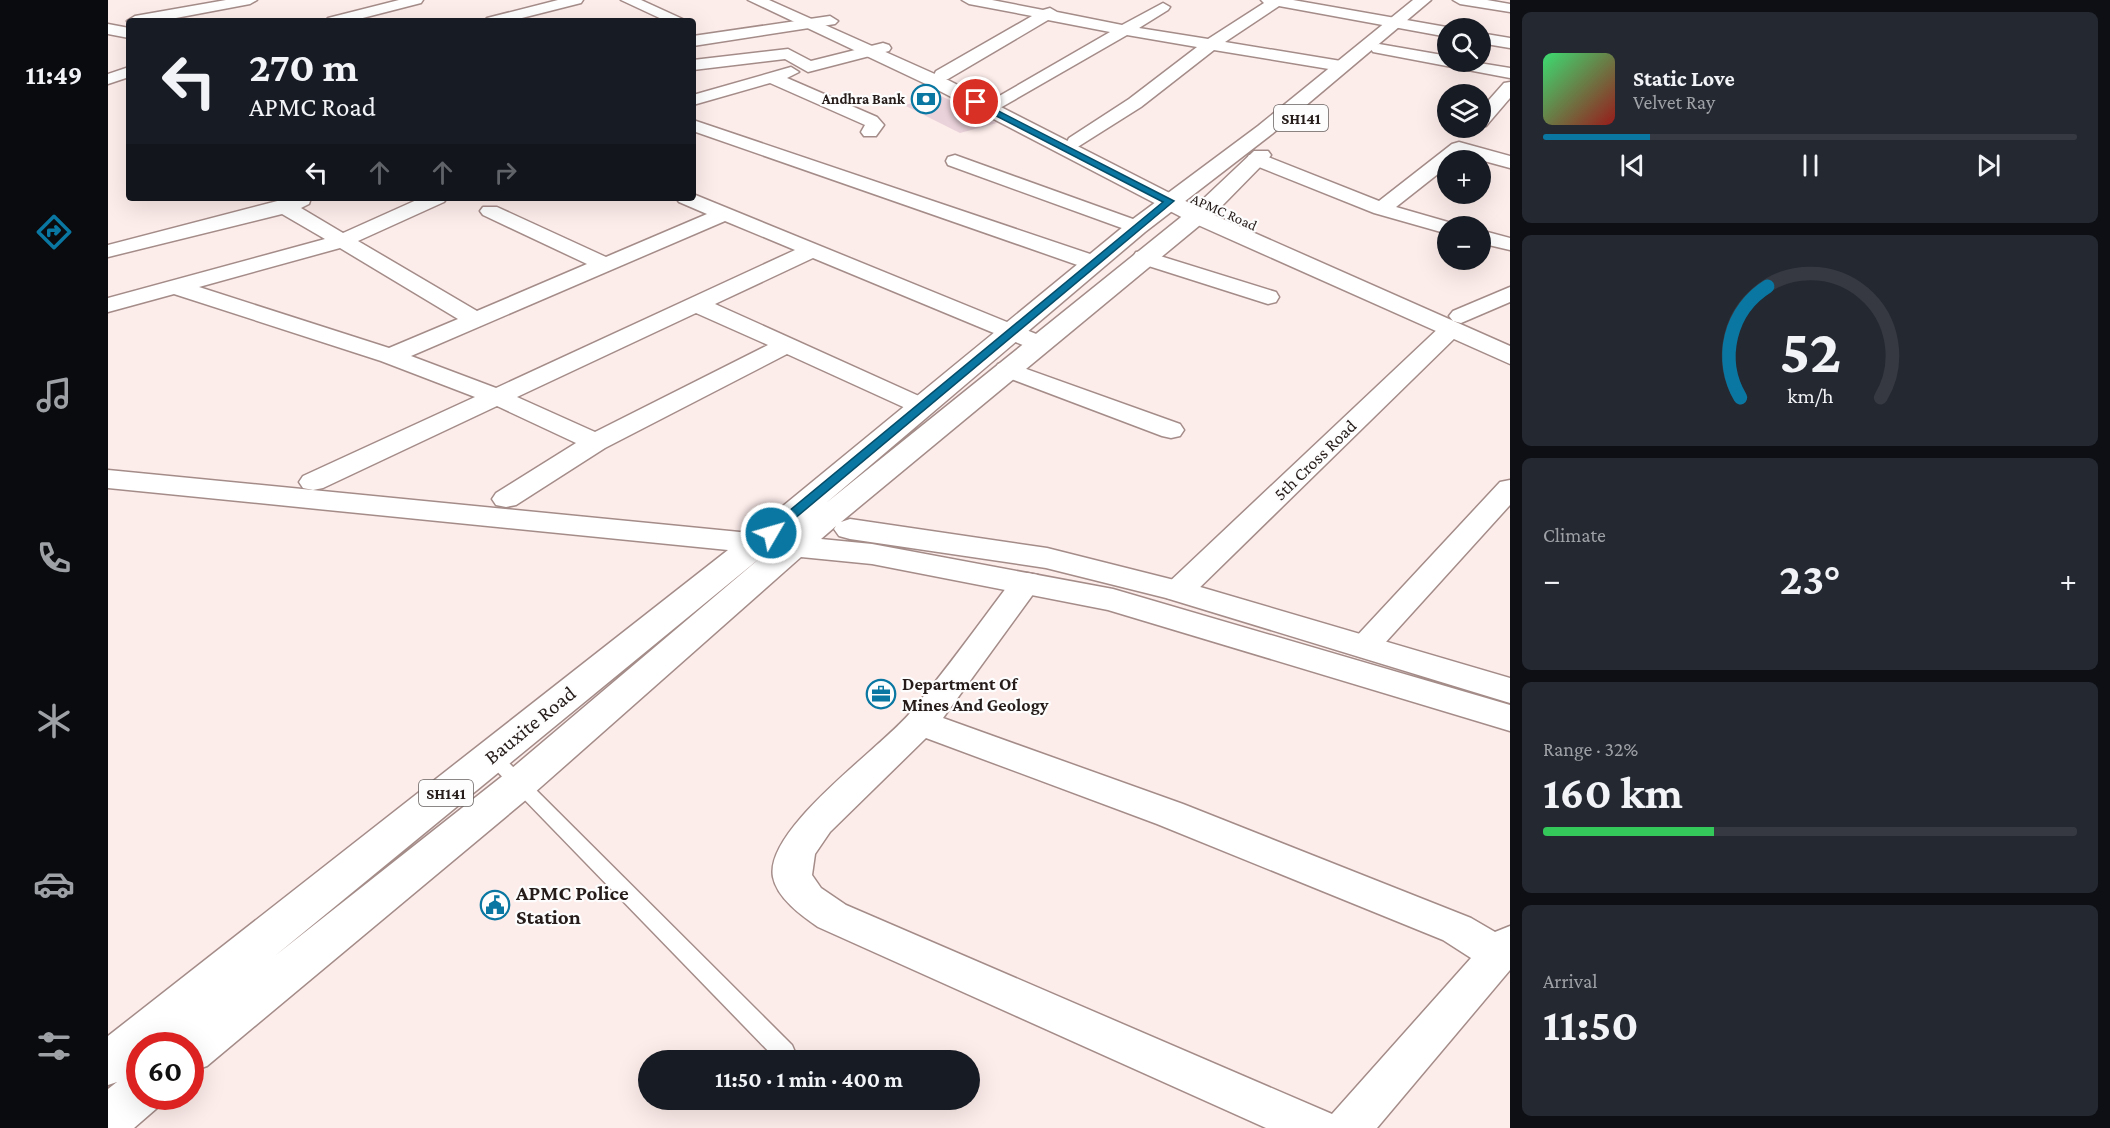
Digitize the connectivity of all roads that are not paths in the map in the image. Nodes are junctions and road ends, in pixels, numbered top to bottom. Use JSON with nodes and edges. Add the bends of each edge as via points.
{"nodes":[{"id":1,"x":250,"y":0,"type":"edge"},
{"id":2,"x":350,"y":0,"type":"edge"},
{"id":3,"x":416,"y":0,"type":"edge"},
{"id":4,"x":576,"y":0,"type":"edge"},
{"id":5,"x":628,"y":0,"type":"edge"},
{"id":6,"x":756,"y":0,"type":"edge"},
{"id":7,"x":779,"y":0,"type":"edge"},
{"id":8,"x":969,"y":0,"type":"edge"},
{"id":9,"x":1071,"y":0,"type":"edge"},
{"id":10,"x":1274,"y":0,"type":"edge"},
{"id":11,"x":1423,"y":0,"type":"edge"},
{"id":12,"x":1439,"y":0,"type":"edge"},
{"id":13,"x":1460,"y":0,"type":"edge"},
{"id":14,"x":398,"y":4,"type":"junction"},
{"id":15,"x":1163,"y":7,"type":"dead end"},
{"id":16,"x":546,"y":8,"type":"junction"},
{"id":17,"x":1510,"y":8,"type":"edge"},
{"id":18,"x":175,"y":13,"type":"junction"},
{"id":19,"x":360,"y":15,"type":"junction"},
{"id":20,"x":410,"y":15,"type":"dead end"},
{"id":21,"x":1043,"y":16,"type":"junction"},
{"id":22,"x":150,"y":18,"type":"edge"},
{"id":23,"x":189,"y":18,"type":"edge"},
{"id":24,"x":346,"y":18,"type":"edge"},
{"id":25,"x":504,"y":18,"type":"edge"},
{"id":26,"x":562,"y":18,"type":"edge"},
{"id":27,"x":673,"y":18,"type":"edge"},
{"id":28,"x":126,"y":23,"type":"edge"},
{"id":29,"x":822,"y":23,"type":"junction"},
{"id":30,"x":1401,"y":24,"type":"junction"},
{"id":31,"x":696,"y":27,"type":"edge"},
{"id":32,"x":108,"y":28,"type":"edge"},
{"id":33,"x":1125,"y":30,"type":"junction"},
{"id":34,"x":1437,"y":30,"type":"edge"},
{"id":35,"x":126,"y":32,"type":"edge"},
{"id":36,"x":758,"y":33,"type":"junction"},
{"id":37,"x":725,"y":37,"type":"junction"},
{"id":38,"x":1491,"y":40,"type":"edge"},
{"id":39,"x":696,"y":41,"type":"edge"},
{"id":40,"x":1510,"y":43,"type":"edge"},
{"id":41,"x":1211,"y":44,"type":"junction"},
{"id":42,"x":1380,"y":49,"type":"junction"},
{"id":43,"x":876,"y":50,"type":"junction"},
{"id":44,"x":788,"y":54,"type":"junction"},
{"id":45,"x":1437,"y":59,"type":"edge"},
{"id":46,"x":696,"y":65,"type":"edge"},
{"id":47,"x":1341,"y":66,"type":"junction"},
{"id":48,"x":808,"y":67,"type":"junction"},
{"id":49,"x":1491,"y":69,"type":"edge"},
{"id":50,"x":1510,"y":72,"type":"edge"},
{"id":51,"x":126,"y":73,"type":"edge"},
{"id":52,"x":942,"y":75,"type":"junction"},
{"id":53,"x":772,"y":78,"type":"junction"},
{"id":54,"x":108,"y":79,"type":"edge"},
{"id":55,"x":1510,"y":87,"type":"edge"},
{"id":56,"x":696,"y":99,"type":"edge"},
{"id":57,"x":1000,"y":103,"type":"junction"},
{"id":58,"x":1491,"y":109,"type":"edge"},
{"id":59,"x":696,"y":125,"type":"edge"},
{"id":60,"x":870,"y":132,"type":"dead end"},
{"id":61,"x":1468,"y":138,"type":"edge"},
{"id":62,"x":1076,"y":142,"type":"junction"},
{"id":63,"x":1459,"y":148,"type":"junction"},
{"id":64,"x":1256,"y":159,"type":"junction"},
{"id":65,"x":955,"y":161,"type":"dead end"},
{"id":66,"x":1510,"y":162,"type":"edge"},
{"id":67,"x":1176,"y":197,"type":"junction"},
{"id":68,"x":300,"y":201,"type":"edge"},
{"id":69,"x":430,"y":201,"type":"edge"},
{"id":70,"x":693,"y":201,"type":"edge"},
{"id":71,"x":285,"y":207,"type":"junction"},
{"id":72,"x":1381,"y":209,"type":"junction"},
{"id":73,"x":1203,"y":211,"type":"junction"},
{"id":74,"x":490,"y":212,"type":"dead end"},
{"id":75,"x":725,"y":214,"type":"junction"},
{"id":76,"x":1437,"y":225,"type":"edge"},
{"id":77,"x":1491,"y":239,"type":"edge"},
{"id":78,"x":342,"y":241,"type":"junction"},
{"id":79,"x":1149,"y":241,"type":"junction"},
{"id":80,"x":1510,"y":244,"type":"edge"},
{"id":81,"x":813,"y":250,"type":"junction"},
{"id":82,"x":108,"y":251,"type":"edge"},
{"id":83,"x":1094,"y":263,"type":"junction"},
{"id":84,"x":606,"y":265,"type":"junction"},
{"id":85,"x":176,"y":287,"type":"junction"},
{"id":86,"x":1510,"y":294,"type":"edge"},
{"id":87,"x":1268,"y":297,"type":"dead end"},
{"id":88,"x":696,"y":304,"type":"junction"},
{"id":89,"x":108,"y":305,"type":"edge"},
{"id":90,"x":475,"y":319,"type":"junction"},
{"id":91,"x":1456,"y":323,"type":"junction"},
{"id":92,"x":1025,"y":338,"type":"junction"},
{"id":93,"x":1510,"y":339,"type":"edge"},
{"id":94,"x":787,"y":345,"type":"junction"},
{"id":95,"x":390,"y":356,"type":"junction"},
{"id":96,"x":1510,"y":356,"type":"edge"},
{"id":97,"x":1007,"y":369,"type":"junction"},
{"id":98,"x":495,"y":396,"type":"junction"},
{"id":99,"x":921,"y":406,"type":"junction"},
{"id":100,"x":1171,"y":430,"type":"dead end"},
{"id":101,"x":596,"y":442,"type":"junction"},
{"id":102,"x":108,"y":459,"type":"edge"},
{"id":103,"x":108,"y":479,"type":"edge"},
{"id":104,"x":313,"y":482,"type":"junction"},
{"id":105,"x":1510,"y":488,"type":"edge"},
{"id":106,"x":506,"y":499,"type":"junction"},
{"id":107,"x":788,"y":534,"type":"junction"},
{"id":108,"x":1027,"y":582,"type":"junction"},
{"id":109,"x":1178,"y":591,"type":"junction"},
{"id":110,"x":1364,"y":647,"type":"junction"},
{"id":111,"x":1510,"y":691,"type":"edge"},
{"id":112,"x":1510,"y":718,"type":"edge"},
{"id":113,"x":921,"y":723,"type":"junction"},
{"id":114,"x":492,"y":756,"type":"junction"},
{"id":115,"x":519,"y":784,"type":"junction"},
{"id":116,"x":1505,"y":949,"type":"edge"},
{"id":117,"x":154,"y":1032,"type":"edge"},
{"id":118,"x":204,"y":1040,"type":"edge"},
{"id":119,"x":782,"y":1050,"type":"edge"},
{"id":120,"x":126,"y":1104,"type":"edge"},
{"id":121,"x":108,"y":1119,"type":"edge"},
{"id":122,"x":1315,"y":1128,"type":"edge"},
{"id":123,"x":1348,"y":1128,"type":"edge"}],
"edges":[{"from":1,"to":18,"type":"street"},
{"from":2,"to":19,"type":"street"},
{"from":3,"to":14,"type":"street"},
{"from":4,"to":16,"type":"street"},
{"from":5,"to":27,"type":"street"},
{"from":6,"to":29,"type":"main road","name":"APMC Road"},
{"from":7,"to":29,"type":"main road","name":"APMC Road"},
{"from":8,"to":21,"type":"street"},
{"from":9,"to":21,"type":"street"},
{"from":10,"to":30,"type":"street"},
{"from":10,"to":41,"type":"street"},
{"from":11,"to":30,"type":"main road","number":"SH141"},
{"from":12,"to":30,"type":"main road","number":"SH141"},
{"from":13,"to":17,"type":"street"},
{"from":14,"to":19,"type":"street"},
{"from":14,"to":20,"type":"street"},
{"from":15,"to":33,"type":"street"},
{"from":16,"to":25,"type":"street"},
{"from":16,"to":26,"type":"street"},
{"from":18,"to":22,"type":"street"},
{"from":18,"to":23,"type":"street"},
{"from":19,"to":24,"type":"street"},
{"from":21,"to":33,"type":"street"},
{"from":21,"to":52,"type":"street"},
{"from":28,"to":32,"type":"street"},
{"from":29,"to":36,"type":"street"},
{"from":29,"to":43,"type":"main road","name":"APMC Road"},
{"from":30,"to":34,"type":"street"},
{"from":30,"to":42,"type":"main road","number":"SH141"},
{"from":30,"to":47,"type":"main road","number":"SH141"},
{"from":31,"to":37,"type":"street"},
{"from":32,"to":35,"type":"street"},
{"from":33,"to":41,"type":"street"},
{"from":33,"to":57,"type":"street"},
{"from":36,"to":37,"type":"street"},
{"from":36,"to":44,"type":"street"},
{"from":37,"to":39,"type":"street"},
{"from":38,"to":40,"type":"street"},
{"from":41,"to":47,"type":"street"},
{"from":41,"to":62,"type":"street","via":[[1135,103]]},
{"from":42,"to":45,"type":"street"},
{"from":42,"to":64,"type":"main road","number":"SH141"},
{"from":43,"to":48,"type":"street"},
{"from":43,"to":52,"type":"main road","name":"APMC Road"},
{"from":43,"to":67,"type":"main road","name":"APMC Road"},
{"from":44,"to":46,"type":"street"},
{"from":44,"to":48,"type":"street"},
{"from":47,"to":67,"type":"main road","number":"SH141"},
{"from":48,"to":53,"type":"street"},
{"from":49,"to":50,"type":"street"},
{"from":51,"to":54,"type":"street"},
{"from":52,"to":57,"type":"main road","name":"APMC Road"},
{"from":53,"to":56,"type":"street"},
{"from":53,"to":60,"type":"street","via":[[871,121],[875,125]]},
{"from":55,"to":58,"type":"street"},
{"from":57,"to":62,"type":"main road","name":"APMC Road"},
{"from":59,"to":83,"type":"street"},
{"from":61,"to":63,"type":"street"},
{"from":62,"to":67,"type":"main road","name":"APMC Road"},
{"from":63,"to":66,"type":"street"},
{"from":63,"to":72,"type":"street"},
{"from":64,"to":72,"type":"street"},
{"from":64,"to":73,"type":"main road","number":"SH141"},
{"from":65,"to":79,"type":"street"},
{"from":67,"to":73,"type":"main road","name":"APMC Road"},
{"from":67,"to":79,"type":"main road","number":"SH141"},
{"from":68,"to":71,"type":"street"},
{"from":69,"to":78,"type":"street"},
{"from":70,"to":75,"type":"street"},
{"from":71,"to":78,"type":"street"},
{"from":71,"to":82,"type":"street"},
{"from":72,"to":76,"type":"street"},
{"from":73,"to":79,"type":"main road","number":"SH141"},
{"from":73,"to":91,"type":"main road","name":"APMC Road"},
{"from":74,"to":84,"type":"street"},
{"from":75,"to":81,"type":"street"},
{"from":75,"to":84,"type":"street"},
{"from":77,"to":80,"type":"street"},
{"from":78,"to":85,"type":"street"},
{"from":78,"to":90,"type":"street"},
{"from":79,"to":83,"type":"main road","number":"SH141"},
{"from":79,"to":87,"type":"street"},
{"from":79,"to":92,"type":"main road"},
{"from":81,"to":88,"type":"street"},
{"from":81,"to":92,"type":"street"},
{"from":83,"to":92,"type":"main road","number":"SH141"},
{"from":84,"to":90,"type":"street"},
{"from":85,"to":89,"type":"street"},
{"from":85,"to":95,"type":"street"},
{"from":86,"to":91,"type":"street","name":"5th Cross Road"},
{"from":88,"to":94,"type":"street"},
{"from":88,"to":98,"type":"street"},
{"from":90,"to":95,"type":"street"},
{"from":91,"to":93,"type":"main road"},
{"from":91,"to":96,"type":"main road"},
{"from":91,"to":109,"type":"street","name":"5th Cross Road"},
{"from":92,"to":97,"type":"main road"},
{"from":92,"to":99,"type":"main road","number":"SH141"},
{"from":94,"to":99,"type":"street"},
{"from":94,"to":101,"type":"street"},
{"from":95,"to":98,"type":"street"},
{"from":97,"to":100,"type":"street"},
{"from":97,"to":107,"type":"main road"},
{"from":98,"to":101,"type":"street"},
{"from":98,"to":104,"type":"street"},
{"from":99,"to":107,"type":"main road","number":"SH141"},
{"from":101,"to":106,"type":"street"},
{"from":102,"to":104,"type":"main road"},
{"from":103,"to":107,"type":"main road","via":[[290,500]]},
{"from":104,"to":106,"type":"main road"},
{"from":105,"to":110,"type":"street"},
{"from":106,"to":107,"type":"main road"},
{"from":107,"to":108,"type":"main road","via":[[872,554]]},
{"from":107,"to":109,"type":"main road","via":[[1047,558]]},
{"from":107,"to":114,"type":"main road","name":"Bauxite Road","number":"SH141"},
{"from":107,"to":115,"type":"main road"},
{"from":108,"to":112,"type":"main road","via":[[1113,600]]},
{"from":108,"to":113,"type":"street"},
{"from":109,"to":110,"type":"main road"},
{"from":110,"to":111,"type":"main road"},
{"from":113,"to":116,"type":"street","via":[[1170,814]]},
{"from":113,"to":122,"type":"street","via":[[817,822],[797,851],[792,877],[807,899],[843,921]]},
{"from":114,"to":115,"type":"lane"},
{"from":114,"to":117,"type":"main road","name":"Bauxite Road","number":"SH141"},
{"from":115,"to":118,"type":"main road"},
{"from":115,"to":119,"type":"lane"},
{"from":116,"to":123,"type":"street"},
{"from":120,"to":121,"type":"main road"}]}
